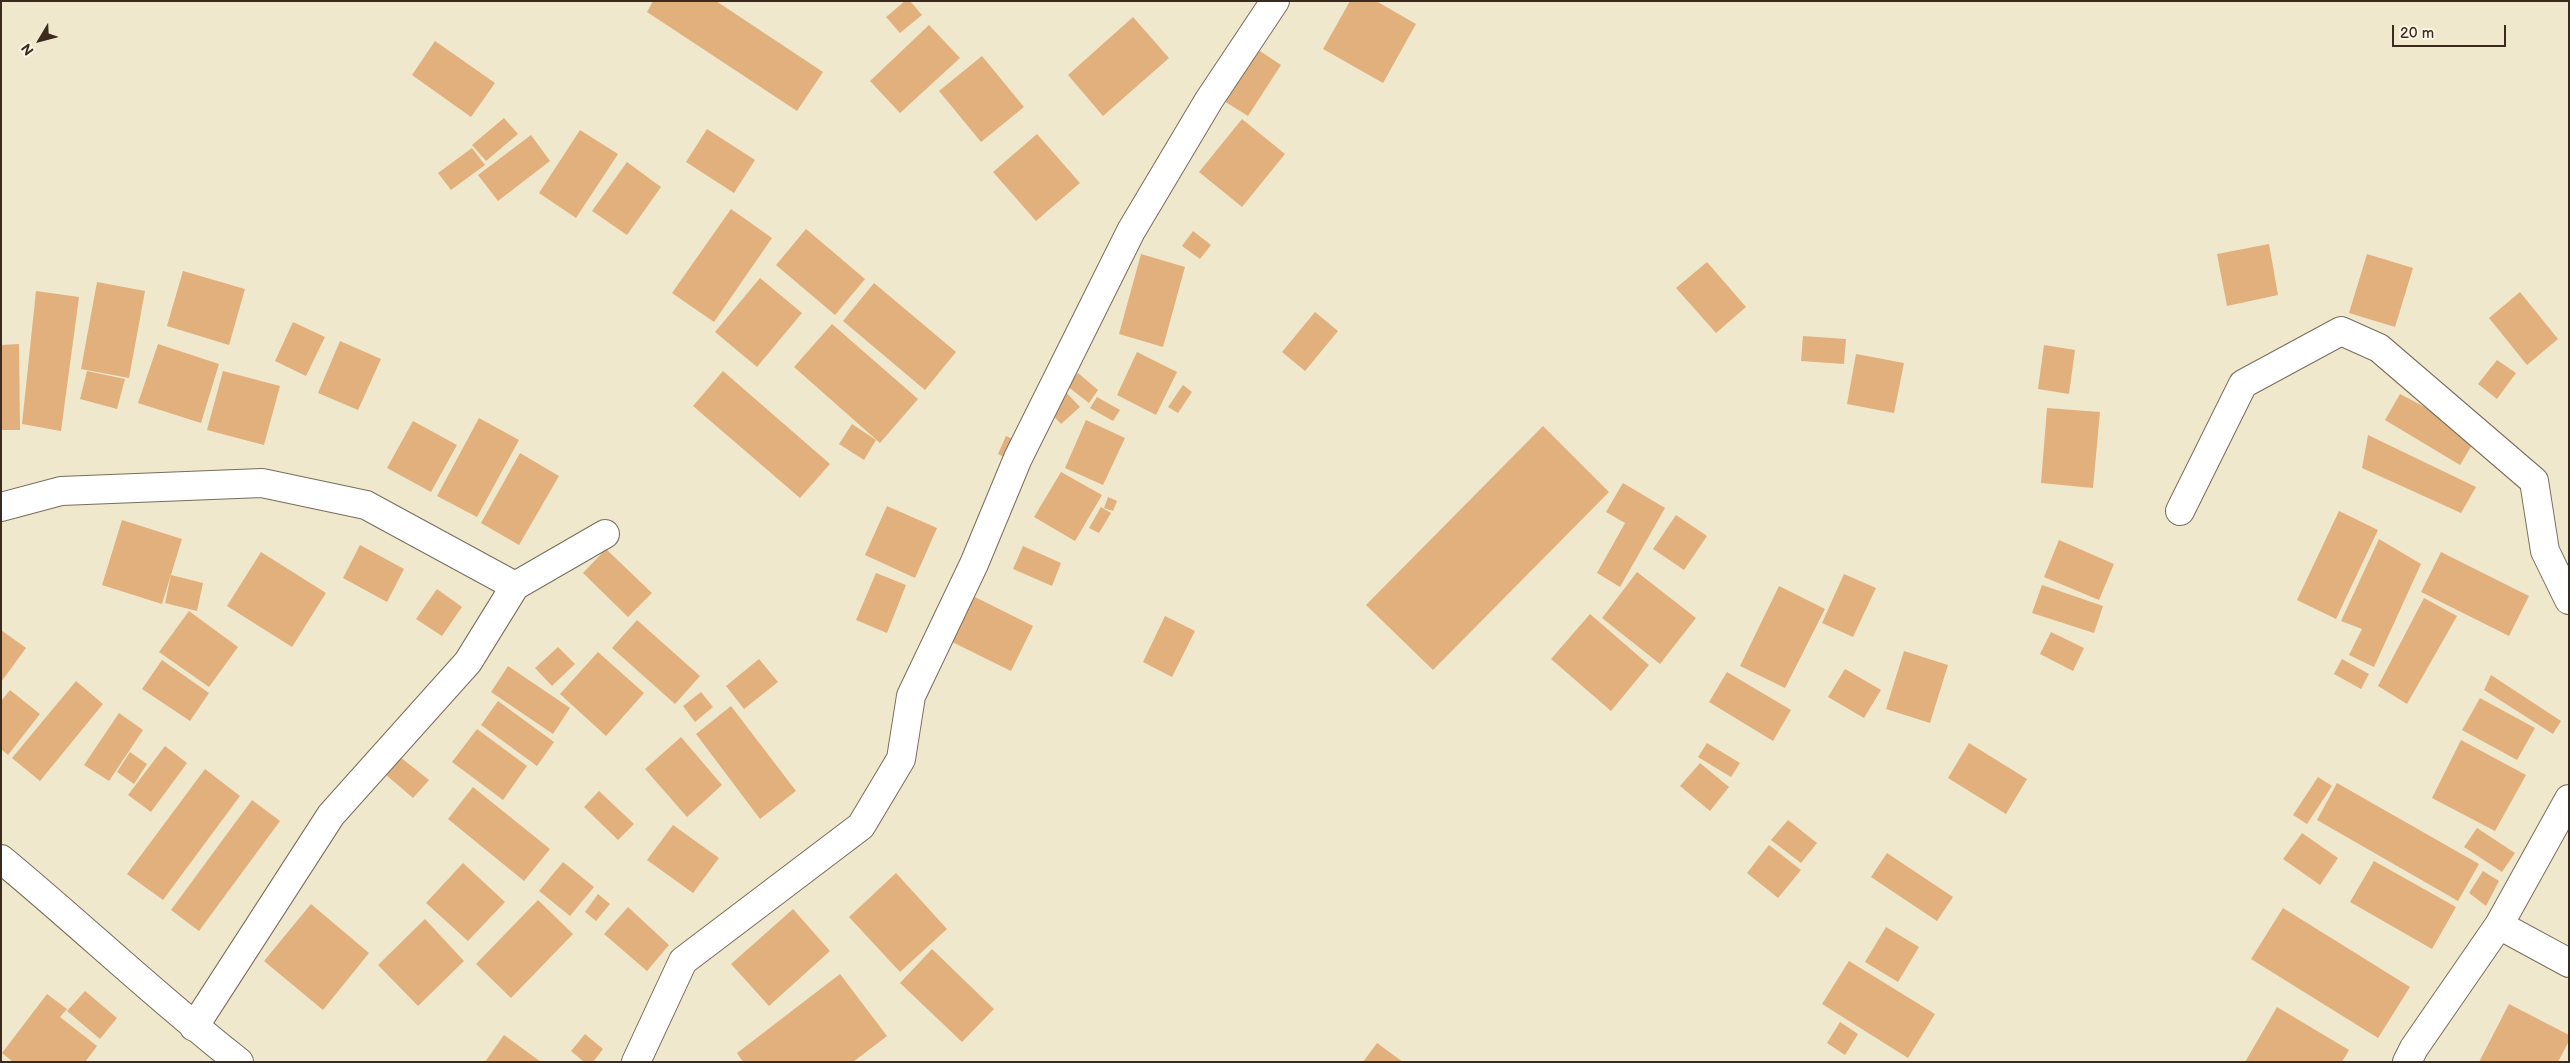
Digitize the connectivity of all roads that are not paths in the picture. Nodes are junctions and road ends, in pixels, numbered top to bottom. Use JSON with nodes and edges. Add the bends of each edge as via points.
{"nodes":[{"id":1,"x":1275,"y":1,"type":"edge"},
{"id":2,"x":1,"y":507,"type":"edge"},
{"id":3,"x":2180,"y":511,"type":"dead end"},
{"id":4,"x":606,"y":534,"type":"dead end"},
{"id":5,"x":515,"y":586,"type":"junction"},
{"id":6,"x":2569,"y":600,"type":"edge"},
{"id":7,"x":2569,"y":799,"type":"edge"},
{"id":8,"x":1,"y":859,"type":"edge"},
{"id":9,"x":2499,"y":925,"type":"junction"},
{"id":10,"x":2569,"y":963,"type":"edge"},
{"id":11,"x":194,"y":1027,"type":"junction"},
{"id":12,"x":647,"y":1057,"type":"edge"},
{"id":13,"x":239,"y":1062,"type":"edge"},
{"id":14,"x":2407,"y":1062,"type":"edge"}],
"edges":[{"from":1,"to":12,"type":"street","via":[[1209,100],[1126,239],[1018,458],[974,564],[911,696],[901,759],[861,826],[683,961]]},
{"from":2,"to":5,"type":"street","via":[[61,491],[262,483],[366,505]]},
{"from":3,"to":6,"type":"street","via":[[2243,384],[2341,331],[2379,348],[2534,481],[2545,552]]},
{"from":4,"to":5,"type":"street"},
{"from":5,"to":11,"type":"street","via":[[468,662],[331,815]]},
{"from":7,"to":9,"type":"street"},
{"from":8,"to":11,"type":"street","via":[[75,920]]},
{"from":9,"to":10,"type":"street"},
{"from":9,"to":14,"type":"street"},
{"from":11,"to":13,"type":"street"}]}
